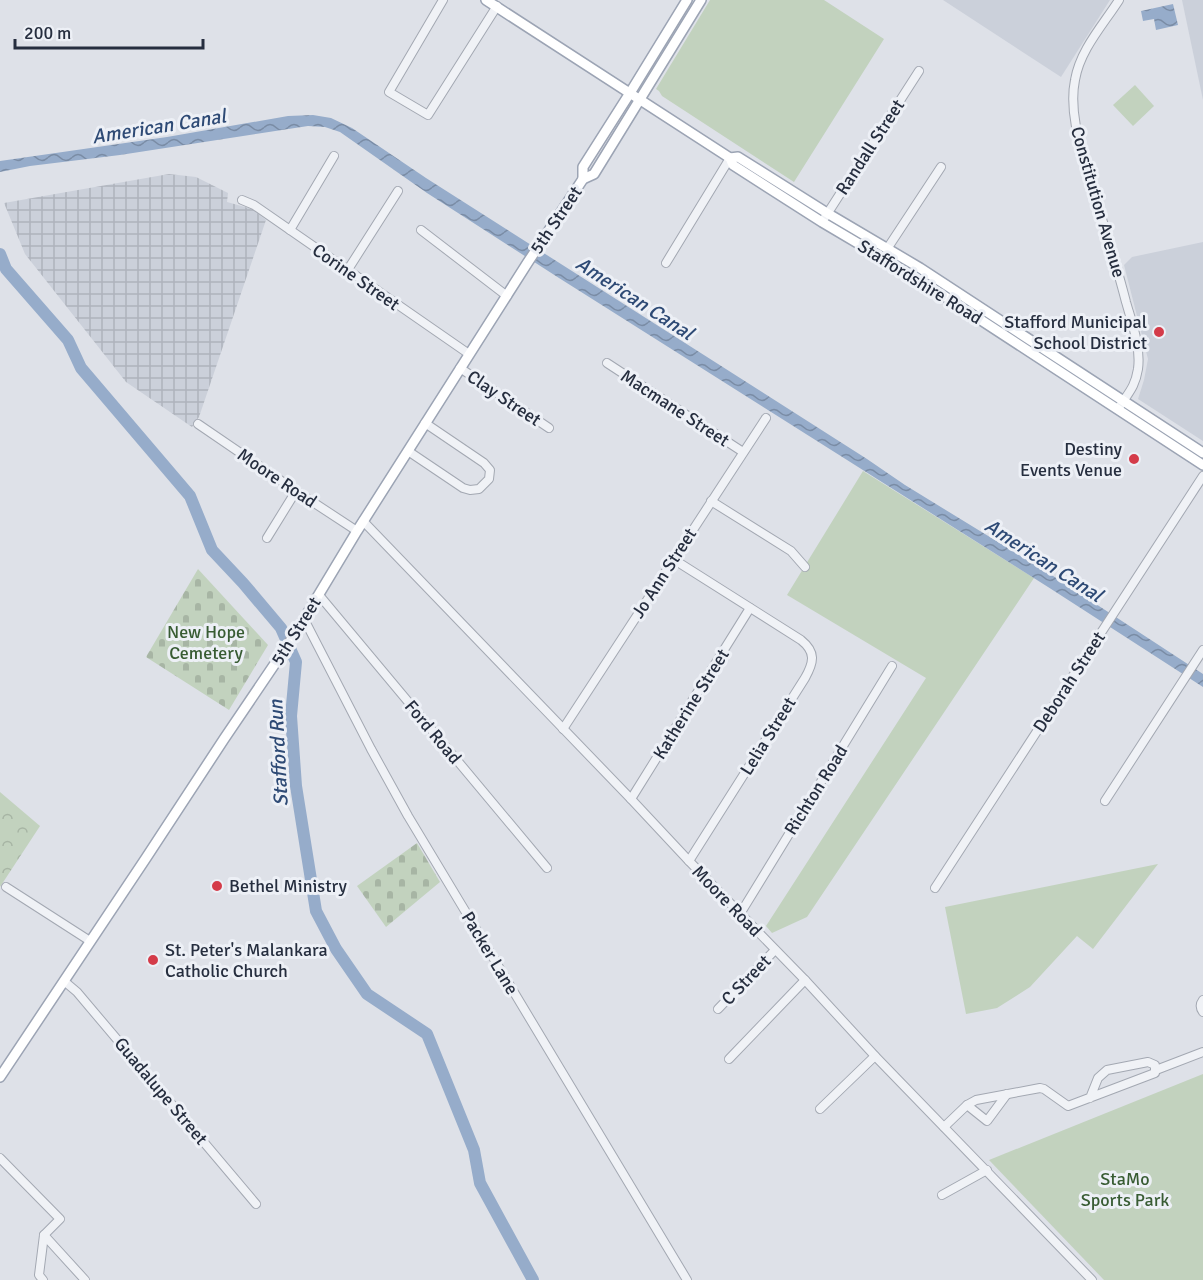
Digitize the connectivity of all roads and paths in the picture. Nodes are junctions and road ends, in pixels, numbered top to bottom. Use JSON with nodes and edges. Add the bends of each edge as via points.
{"nodes":[{"id":1,"x":443,"y":0,"type":"edge"},
{"id":2,"x":486,"y":0,"type":"edge"},
{"id":3,"x":687,"y":0,"type":"edge"},
{"id":4,"x":1119,"y":0,"type":"edge"},
{"id":5,"x":700,"y":1,"type":"edge"},
{"id":6,"x":497,"y":6,"type":"junction"},
{"id":7,"x":666,"y":34,"type":"junction"},
{"id":8,"x":677,"y":40,"type":"junction"},
{"id":9,"x":919,"y":71,"type":"dead end"},
{"id":10,"x":630,"y":93,"type":"junction"},
{"id":11,"x":640,"y":100,"type":"junction"},
{"id":12,"x":600,"y":139,"type":"junction"},
{"id":13,"x":613,"y":143,"type":"junction"},
{"id":14,"x":334,"y":156,"type":"dead end"},
{"id":15,"x":730,"y":158,"type":"junction"},
{"id":16,"x":941,"y":166,"type":"dead end"},
{"id":17,"x":583,"y":178,"type":"junction"},
{"id":18,"x":398,"y":191,"type":"dead end"},
{"id":19,"x":242,"y":200,"type":"dead end"},
{"id":20,"x":824,"y":218,"type":"junction"},
{"id":21,"x":290,"y":230,"type":"junction"},
{"id":22,"x":421,"y":230,"type":"dead end"},
{"id":23,"x":888,"y":249,"type":"junction"},
{"id":24,"x":666,"y":263,"type":"dead end"},
{"id":25,"x":347,"y":271,"type":"junction"},
{"id":26,"x":507,"y":296,"type":"junction"},
{"id":27,"x":469,"y":354,"type":"junction"},
{"id":28,"x":607,"y":363,"type":"dead end"},
{"id":29,"x":460,"y":368,"type":"junction"},
{"id":30,"x":1123,"y":401,"type":"junction"},
{"id":31,"x":1118,"y":410,"type":"junction"},
{"id":32,"x":766,"y":418,"type":"dead end"},
{"id":33,"x":425,"y":423,"type":"junction"},
{"id":34,"x":198,"y":424,"type":"dead end"},
{"id":35,"x":549,"y":428,"type":"dead end"},
{"id":36,"x":408,"y":451,"type":"junction"},
{"id":37,"x":743,"y":452,"type":"junction"},
{"id":38,"x":1203,"y":453,"type":"edge"},
{"id":39,"x":1203,"y":465,"type":"edge"},
{"id":40,"x":1203,"y":476,"type":"edge"},
{"id":41,"x":296,"y":492,"type":"junction"},
{"id":42,"x":711,"y":501,"type":"junction"},
{"id":43,"x":363,"y":521,"type":"junction"},
{"id":44,"x":357,"y":531,"type":"junction"},
{"id":45,"x":267,"y":538,"type":"dead end"},
{"id":46,"x":673,"y":560,"type":"junction"},
{"id":47,"x":805,"y":567,"type":"dead end"},
{"id":48,"x":319,"y":595,"type":"junction"},
{"id":49,"x":750,"y":608,"type":"junction"},
{"id":50,"x":304,"y":619,"type":"junction"},
{"id":51,"x":1203,"y":650,"type":"edge"},
{"id":52,"x":892,"y":666,"type":"dead end"},
{"id":53,"x":563,"y":729,"type":"junction"},
{"id":54,"x":632,"y":799,"type":"junction"},
{"id":55,"x":1105,"y":801,"type":"dead end"},
{"id":56,"x":689,"y":861,"type":"junction"},
{"id":57,"x":547,"y":868,"type":"dead end"},
{"id":58,"x":6,"y":887,"type":"dead end"},
{"id":59,"x":935,"y":888,"type":"dead end"},
{"id":60,"x":740,"y":914,"type":"junction"},
{"id":61,"x":90,"y":941,"type":"junction"},
{"id":62,"x":775,"y":950,"type":"junction"},
{"id":63,"x":64,"y":981,"type":"junction"},
{"id":64,"x":805,"y":981,"type":"junction"},
{"id":65,"x":1203,"y":1000,"type":"edge"},
{"id":66,"x":718,"y":1009,"type":"dead end"},
{"id":67,"x":1203,"y":1012,"type":"edge"},
{"id":68,"x":1203,"y":1052,"type":"edge"},
{"id":69,"x":875,"y":1056,"type":"junction"},
{"id":70,"x":729,"y":1059,"type":"dead end"},
{"id":71,"x":1156,"y":1070,"type":"junction"},
{"id":72,"x":0,"y":1077,"type":"edge"},
{"id":73,"x":1007,"y":1094,"type":"junction"},
{"id":74,"x":1090,"y":1098,"type":"junction"},
{"id":75,"x":967,"y":1105,"type":"junction"},
{"id":76,"x":820,"y":1109,"type":"dead end"},
{"id":77,"x":944,"y":1127,"type":"junction"},
{"id":78,"x":0,"y":1158,"type":"edge"},
{"id":79,"x":987,"y":1170,"type":"junction"},
{"id":80,"x":942,"y":1195,"type":"dead end"},
{"id":81,"x":256,"y":1204,"type":"dead end"},
{"id":82,"x":44,"y":1235,"type":"junction"},
{"id":83,"x":43,"y":1280,"type":"edge"},
{"id":84,"x":85,"y":1280,"type":"edge"},
{"id":85,"x":687,"y":1280,"type":"edge"},
{"id":86,"x":1092,"y":1280,"type":"edge"}],
"edges":[{"from":1,"to":6,"type":"street","via":[[389,92],[428,115]]},
{"from":2,"to":6,"type":"main road","name":"Staffordshire Road"},
{"from":3,"to":7,"type":"main road","name":"5th Street"},
{"from":4,"to":30,"type":"street","name":"Constitution Avenue","via":[[1079,63],[1072,100],[1138,349],[1132,390]]},
{"from":5,"to":8,"type":"main road","name":"5th Street"},
{"from":6,"to":10,"type":"main road","name":"Staffordshire Road"},
{"from":7,"to":8,"type":"main road"},
{"from":7,"to":10,"type":"main road","name":"5th Street"},
{"from":8,"to":11,"type":"main road","name":"5th Street"},
{"from":9,"to":20,"type":"street","name":"Randall Street"},
{"from":10,"to":11,"type":"main road","name":"Staffordshire Road"},
{"from":10,"to":12,"type":"main road","name":"5th Street"},
{"from":11,"to":13,"type":"main road","name":"5th Street"},
{"from":11,"to":15,"type":"main road","name":"Staffordshire Road"},
{"from":12,"to":13,"type":"main road"},
{"from":12,"to":17,"type":"main road","name":"5th Street","via":[[583,166]]},
{"from":13,"to":17,"type":"main road","name":"5th Street","via":[[594,174]]},
{"from":14,"to":21,"type":"street"},
{"from":15,"to":20,"type":"main road","name":"Staffordshire Road","via":[[733,165]]},
{"from":15,"to":24,"type":"street"},
{"from":16,"to":23,"type":"street"},
{"from":17,"to":26,"type":"main road","name":"5th Street"},
{"from":18,"to":25,"type":"street"},
{"from":19,"to":21,"type":"street","name":"Corine Street"},
{"from":20,"to":23,"type":"main road","name":"Staffordshire Road"},
{"from":20,"to":31,"type":"main road","name":"Staffordshire Road"},
{"from":21,"to":25,"type":"street","name":"Corine Street"},
{"from":22,"to":26,"type":"street"},
{"from":23,"to":30,"type":"main road","name":"Staffordshire Road"},
{"from":25,"to":27,"type":"street","name":"Corine Street"},
{"from":26,"to":27,"type":"main road","name":"5th Street"},
{"from":27,"to":29,"type":"main road","name":"5th Street"},
{"from":28,"to":37,"type":"street","name":"Macmane Street"},
{"from":29,"to":33,"type":"main road","name":"5th Street"},
{"from":29,"to":35,"type":"street","name":"Clay Street"},
{"from":30,"to":31,"type":"street","name":"Constitution Avenue"},
{"from":30,"to":38,"type":"main road","name":"Staffordshire Road"},
{"from":31,"to":39,"type":"main road","name":"Staffordshire Road"},
{"from":32,"to":37,"type":"street","name":"Jo Ann Street"},
{"from":33,"to":36,"type":"main road","name":"5th Street"},
{"from":33,"to":36,"type":"street","via":[[484,463],[490,470],[489,479],[479,489],[463,488]]},
{"from":34,"to":41,"type":"street","name":"Moore Road"},
{"from":36,"to":43,"type":"main road","name":"5th Street"},
{"from":37,"to":42,"type":"street","name":"Jo Ann Street"},
{"from":40,"to":59,"type":"street","name":"Deborah Street"},
{"from":41,"to":44,"type":"street","name":"Moore Road"},
{"from":41,"to":45,"type":"street"},
{"from":42,"to":46,"type":"street","name":"Jo Ann Street"},
{"from":42,"to":47,"type":"street","via":[[791,551]]},
{"from":43,"to":44,"type":"main road","name":"5th Street"},
{"from":43,"to":53,"type":"street","name":"Moore Road"},
{"from":44,"to":48,"type":"main road","name":"5th Street"},
{"from":46,"to":49,"type":"street","name":"Lelia Street"},
{"from":46,"to":53,"type":"street","name":"Jo Ann Street"},
{"from":48,"to":50,"type":"main road","name":"5th Street"},
{"from":48,"to":57,"type":"street","name":"Ford Road"},
{"from":49,"to":54,"type":"street","name":"Katherine Street"},
{"from":49,"to":56,"type":"street","name":"Lelia Street","via":[[807,645],[812,665]]},
{"from":50,"to":61,"type":"main road","name":"5th Street"},
{"from":50,"to":85,"type":"street","name":"Packer Lane","via":[[414,826]]},
{"from":51,"to":55,"type":"street"},
{"from":52,"to":60,"type":"street","name":"Richton Road"},
{"from":53,"to":54,"type":"street","name":"Moore Road"},
{"from":54,"to":56,"type":"street","name":"Moore Road"},
{"from":56,"to":60,"type":"street","name":"Moore Road"},
{"from":58,"to":61,"type":"street"},
{"from":60,"to":62,"type":"street","name":"Moore Road"},
{"from":61,"to":63,"type":"main road","name":"5th Street"},
{"from":62,"to":64,"type":"street","name":"Moore Road"},
{"from":62,"to":66,"type":"street","name":"C Street"},
{"from":63,"to":72,"type":"main road","name":"5th Street"},
{"from":63,"to":81,"type":"street","name":"Guadalupe Street"},
{"from":64,"to":69,"type":"street","name":"Moore Road"},
{"from":64,"to":70,"type":"street"},
{"from":65,"to":67,"type":"street"},
{"from":68,"to":71,"type":"street"},
{"from":69,"to":76,"type":"street"},
{"from":69,"to":77,"type":"street","name":"Moore Road"},
{"from":71,"to":74,"type":"street"},
{"from":71,"to":74,"type":"street","via":[[1148,1062],[1107,1070],[1098,1078]]},
{"from":73,"to":74,"type":"street","via":[[1040,1088],[1068,1106]]},
{"from":73,"to":75,"type":"street"},
{"from":73,"to":75,"type":"street","via":[[987,1121]]},
{"from":75,"to":77,"type":"street"},
{"from":77,"to":79,"type":"street","name":"Moore Road"},
{"from":78,"to":82,"type":"street","via":[[60,1219]]},
{"from":79,"to":80,"type":"street"},
{"from":79,"to":86,"type":"street","name":"Moore Road"},
{"from":82,"to":83,"type":"street","via":[[39,1275]]},
{"from":82,"to":84,"type":"street"}]}
